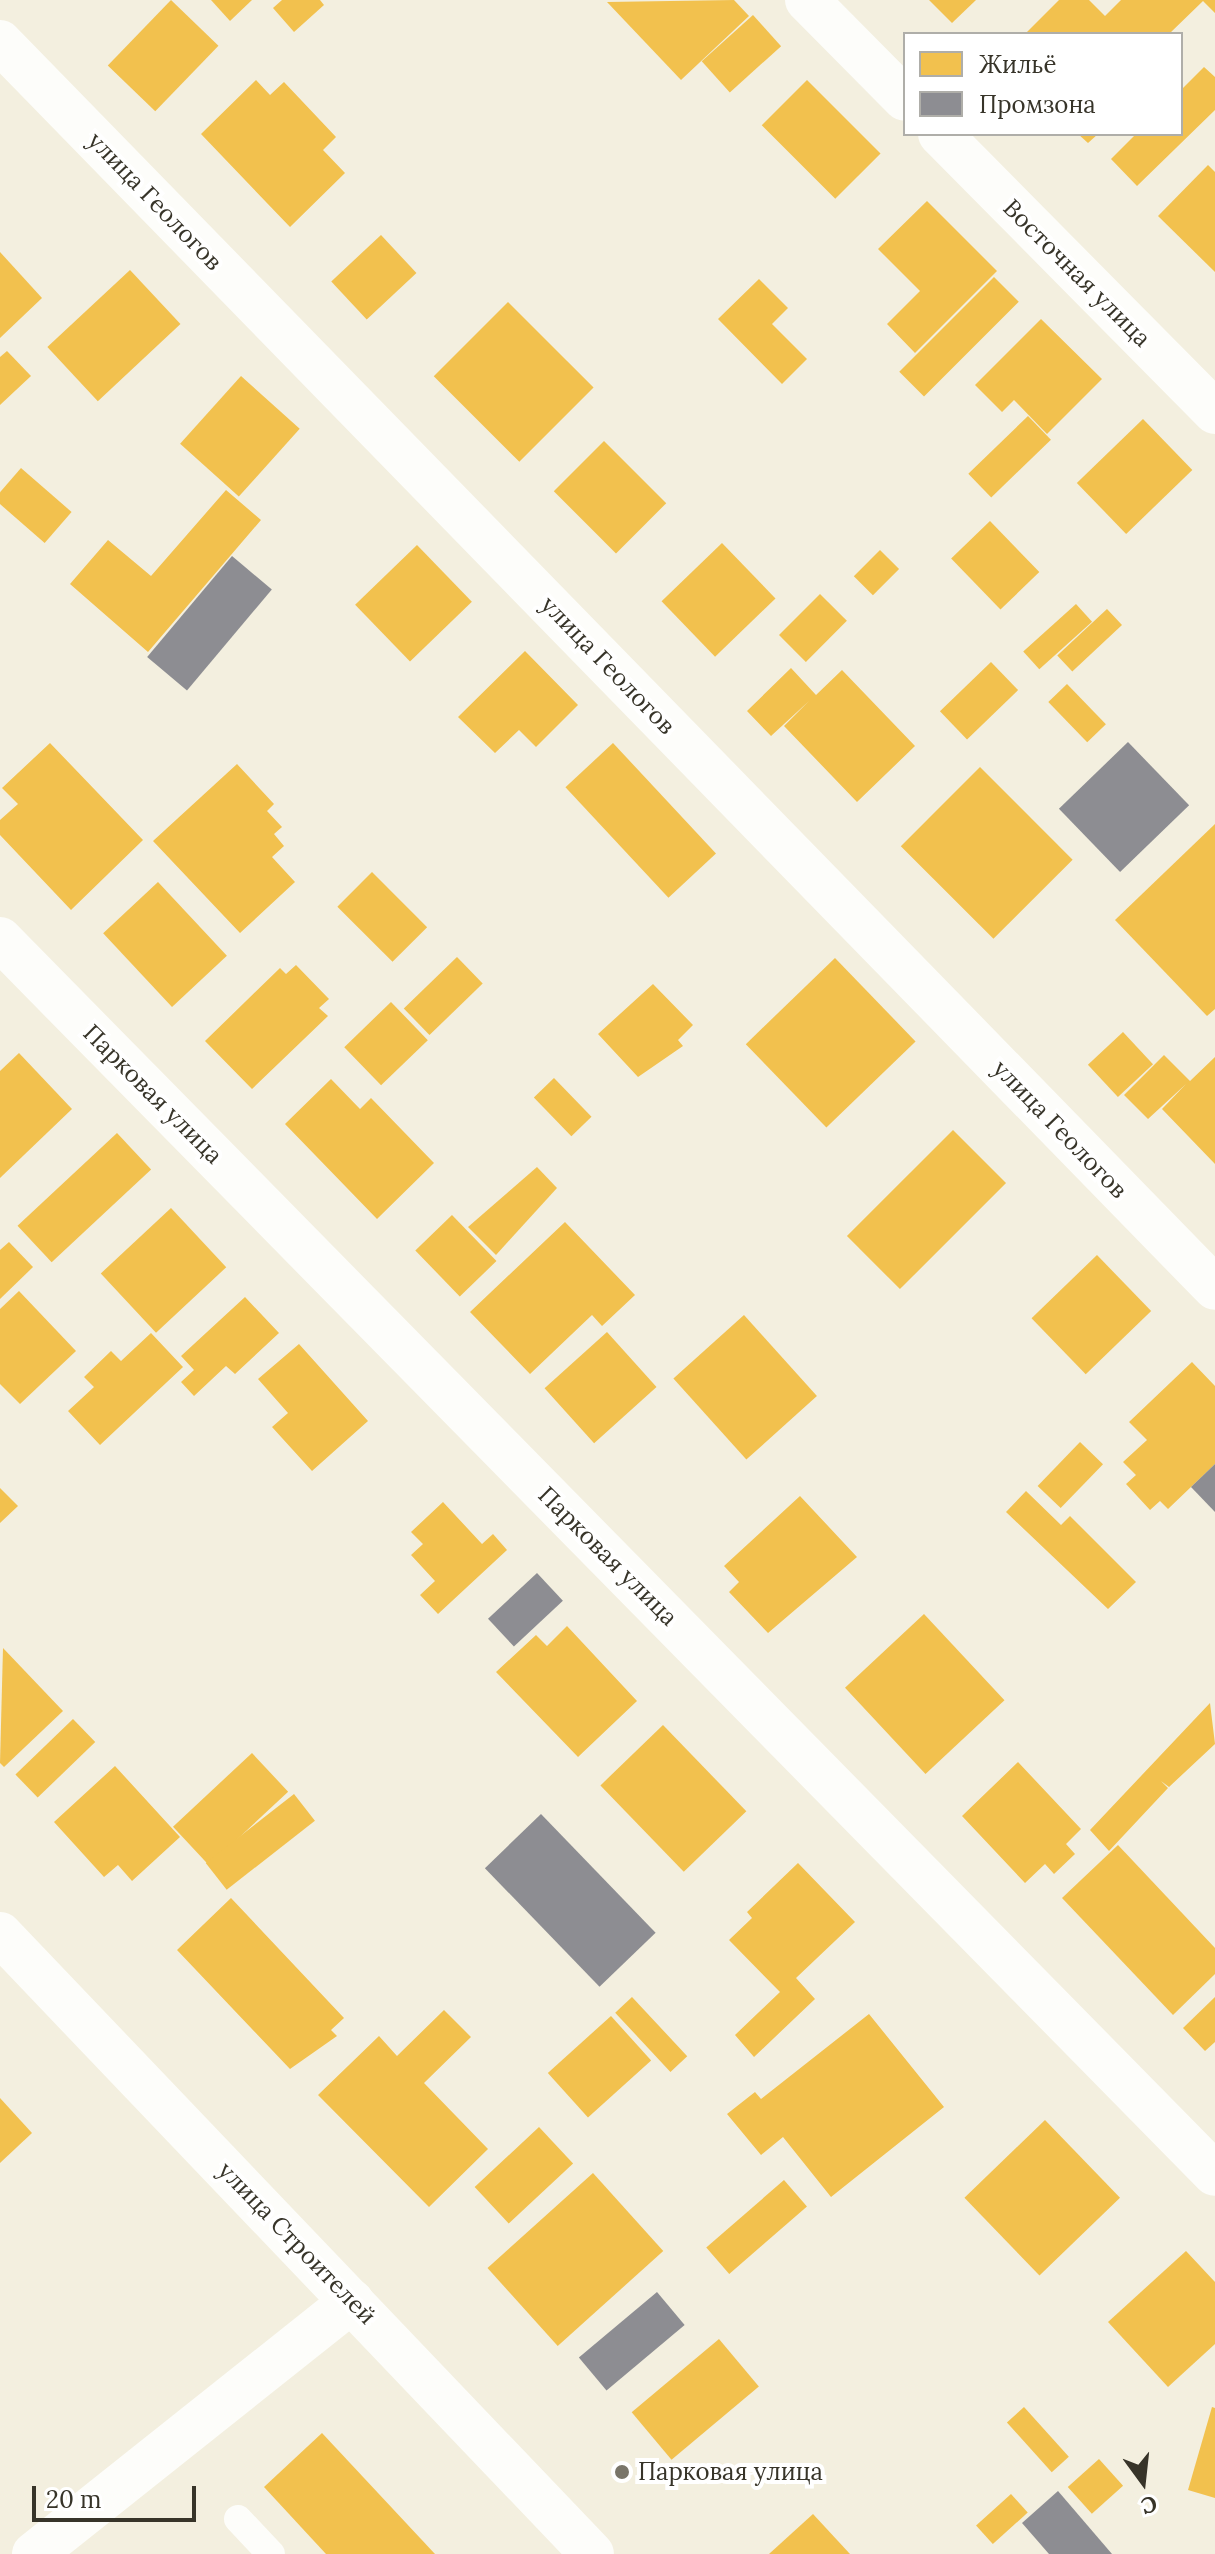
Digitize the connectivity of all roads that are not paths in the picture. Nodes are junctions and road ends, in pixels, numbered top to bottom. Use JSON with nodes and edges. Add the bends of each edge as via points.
{"nodes":[{"id":1,"x":807,"y":0,"type":"edge"},
{"id":2,"x":0,"y":42,"type":"edge"},
{"id":3,"x":903,"y":97,"type":"edge"},
{"id":4,"x":942,"y":136,"type":"edge"},
{"id":5,"x":1215,"y":412,"type":"edge"},
{"id":6,"x":0,"y":939,"type":"edge"},
{"id":7,"x":1215,"y":1288,"type":"edge"},
{"id":8,"x":0,"y":1934,"type":"edge"},
{"id":9,"x":1215,"y":2174,"type":"edge"},
{"id":10,"x":352,"y":2301,"type":"junction"},
{"id":11,"x":238,"y":2519,"type":"dead end"},
{"id":12,"x":34,"y":2554,"type":"edge"},
{"id":13,"x":271,"y":2554,"type":"edge"},
{"id":14,"x":592,"y":2554,"type":"edge"}],
"edges":[{"from":1,"to":3,"type":"street"},
{"from":2,"to":7,"type":"street","name":"улица Геологов"},
{"from":4,"to":5,"type":"street","name":"Восточная улица"},
{"from":6,"to":9,"type":"street","name":"Парковая улица"},
{"from":8,"to":10,"type":"street","name":"улица Строителей"},
{"from":10,"to":12,"type":"street"},
{"from":10,"to":14,"type":"street","name":"улица Строителей"},
{"from":11,"to":13,"type":"lane"}]}
